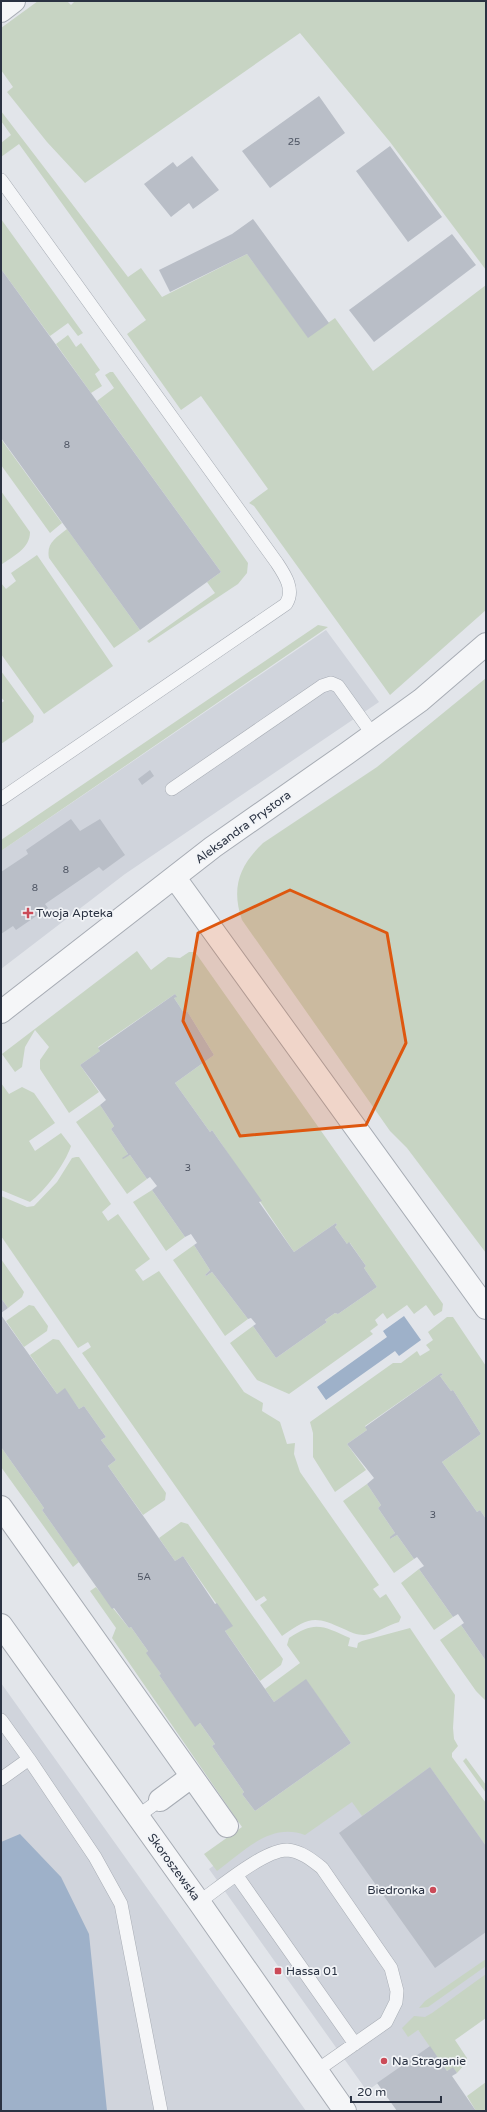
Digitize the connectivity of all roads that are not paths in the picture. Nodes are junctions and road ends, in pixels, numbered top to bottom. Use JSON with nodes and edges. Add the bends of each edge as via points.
{"nodes":[{"id":1,"x":14,"y":1,"type":"edge"},
{"id":2,"x":1,"y":11,"type":"edge"},
{"id":3,"x":1,"y":180,"type":"edge"},
{"id":4,"x":486,"y":644,"type":"edge"},
{"id":5,"x":374,"y":735,"type":"junction"},
{"id":6,"x":172,"y":789,"type":"dead end"},
{"id":7,"x":1,"y":799,"type":"edge"},
{"id":8,"x":175,"y":878,"type":"junction"},
{"id":9,"x":1,"y":1012,"type":"edge"},
{"id":10,"x":486,"y":1308,"type":"edge"},
{"id":11,"x":1,"y":1507,"type":"edge"},
{"id":12,"x":1,"y":1625,"type":"edge"},
{"id":13,"x":1,"y":1720,"type":"edge"},
{"id":14,"x":29,"y":1759,"type":"junction"},
{"id":15,"x":191,"y":1777,"type":"junction"},
{"id":16,"x":1,"y":1779,"type":"edge"},
{"id":17,"x":160,"y":1800,"type":"joint"},
{"id":18,"x":138,"y":1816,"type":"junction"},
{"id":19,"x":227,"y":1826,"type":"dead end"},
{"id":20,"x":237,"y":1876,"type":"junction"},
{"id":21,"x":199,"y":1902,"type":"junction"},
{"id":22,"x":355,"y":2044,"type":"junction"},
{"id":23,"x":316,"y":2070,"type":"junction"},
{"id":24,"x":161,"y":2111,"type":"edge"},
{"id":25,"x":344,"y":2111,"type":"edge"}],
"edges":[{"from":1,"to":2,"type":"street"},
{"from":3,"to":7,"type":"lane","via":[[277,563],[290,590],[286,604]]},
{"from":4,"to":5,"type":"street","name":"Aleksandra Prystora","via":[[421,700]]},
{"from":5,"to":6,"type":"lane","via":[[338,686],[331,683],[322,686]]},
{"from":5,"to":8,"type":"street","name":"Aleksandra Prystora","via":[[250,820]]},
{"from":8,"to":9,"type":"street","name":"Aleksandra Prystora"},
{"from":8,"to":10,"type":"street"},
{"from":11,"to":15,"type":"street"},
{"from":12,"to":18,"type":"street","name":"Skoroszewska"},
{"from":13,"to":14,"type":"lane"},
{"from":14,"to":16,"type":"lane"},
{"from":14,"to":24,"type":"lane","via":[[95,1857],[121,1904]]},
{"from":15,"to":17,"type":"street"},
{"from":15,"to":19,"type":"street"},
{"from":17,"to":18,"type":"lane"},
{"from":18,"to":21,"type":"street","name":"Skoroszewska"},
{"from":20,"to":21,"type":"lane"},
{"from":20,"to":22,"type":"lane"},
{"from":20,"to":22,"type":"lane","via":[[259,1860],[287,1850],[309,1857],[322,1868],[391,1968],[395,1980],[396,2002],[386,2022]]},
{"from":21,"to":23,"type":"street","name":"Skoroszewska"},
{"from":22,"to":23,"type":"lane"},
{"from":23,"to":25,"type":"street","name":"Skoroszewska"}]}
